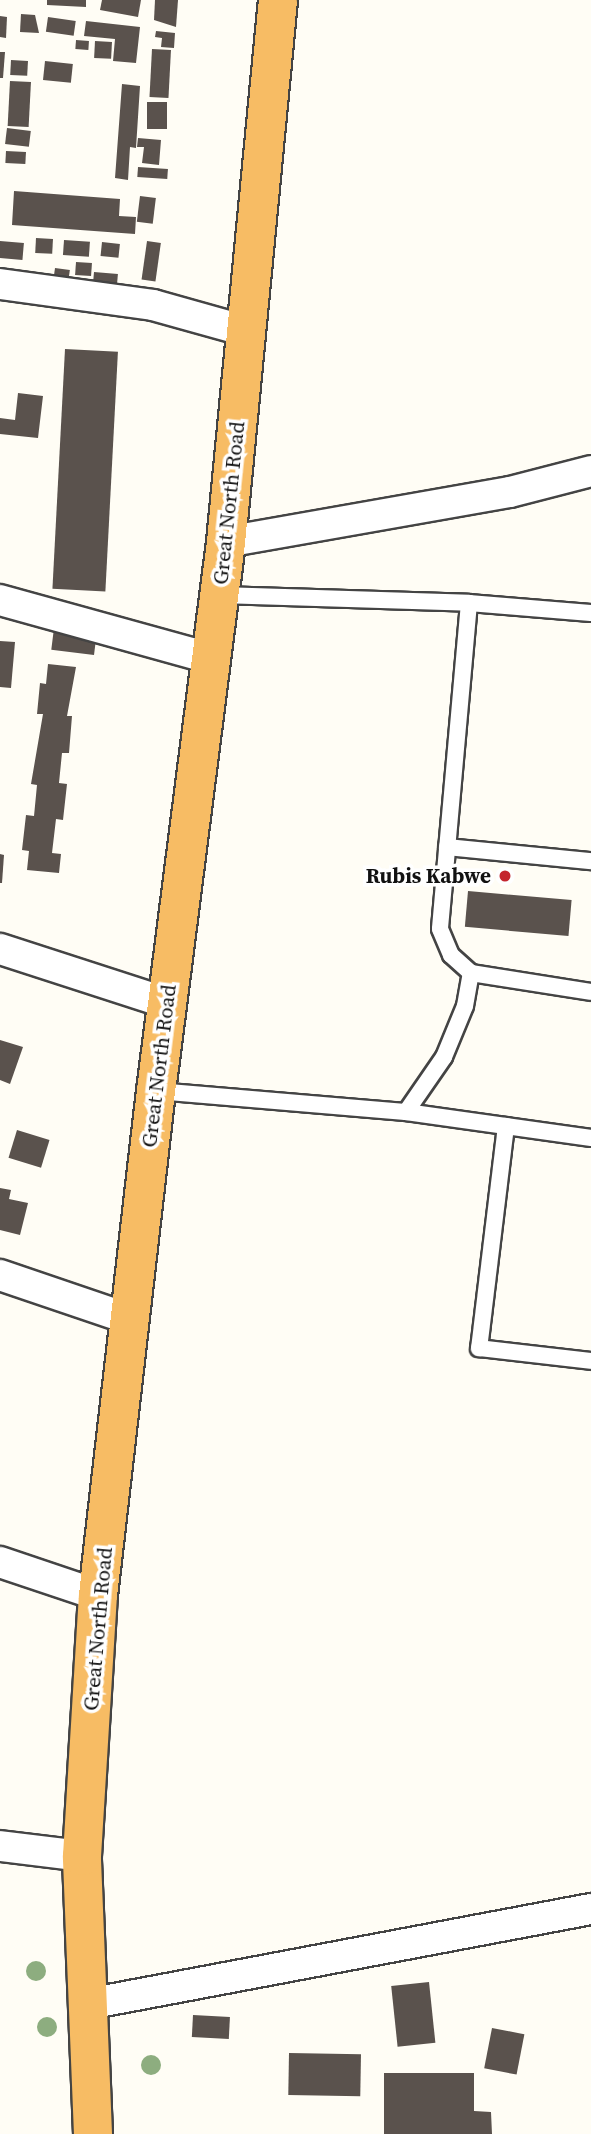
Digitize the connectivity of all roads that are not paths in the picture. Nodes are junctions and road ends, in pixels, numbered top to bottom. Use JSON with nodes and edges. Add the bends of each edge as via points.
{"nodes":[{"id":1,"x":275,"y":1,"type":"edge"},
{"id":2,"x":0,"y":284,"type":"edge"},
{"id":3,"x":246,"y":331,"type":"junction"},
{"id":4,"x":591,"y":471,"type":"edge"},
{"id":5,"x":226,"y":542,"type":"junction"},
{"id":6,"x":220,"y":595,"type":"junction"},
{"id":7,"x":0,"y":600,"type":"edge"},
{"id":8,"x":470,"y":603,"type":"junction"},
{"id":9,"x":591,"y":613,"type":"edge"},
{"id":10,"x":213,"y":659,"type":"junction"},
{"id":11,"x":447,"y":847,"type":"junction"},
{"id":12,"x":591,"y":861,"type":"edge"},
{"id":13,"x":0,"y":949,"type":"edge"},
{"id":14,"x":471,"y":973,"type":"junction"},
{"id":15,"x":591,"y":992,"type":"edge"},
{"id":16,"x":167,"y":1003,"type":"junction"},
{"id":17,"x":156,"y":1091,"type":"junction"},
{"id":18,"x":406,"y":1112,"type":"junction"},
{"id":19,"x":506,"y":1126,"type":"junction"},
{"id":20,"x":591,"y":1138,"type":"edge"},
{"id":21,"x":0,"y":1275,"type":"edge"},
{"id":22,"x":129,"y":1319,"type":"junction"},
{"id":23,"x":591,"y":1361,"type":"edge"},
{"id":24,"x":0,"y":1562,"type":"edge"},
{"id":25,"x":98,"y":1595,"type":"junction"},
{"id":26,"x":0,"y":1846,"type":"edge"},
{"id":27,"x":82,"y":1856,"type":"junction"},
{"id":28,"x":591,"y":1909,"type":"edge"},
{"id":29,"x":88,"y":2004,"type":"junction"},
{"id":30,"x":93,"y":2134,"type":"edge"}],
"edges":[{"from":1,"to":3,"type":"highway","name":"Great North Road"},
{"from":2,"to":3,"type":"street","via":[[153,305]]},
{"from":3,"to":5,"type":"highway","name":"Great North Road"},
{"from":4,"to":5,"type":"street","via":[[510,492]]},
{"from":5,"to":6,"type":"highway","name":"Great North Road"},
{"from":6,"to":8,"type":"lane"},
{"from":6,"to":10,"type":"highway","name":"Great North Road"},
{"from":7,"to":10,"type":"street"},
{"from":8,"to":9,"type":"lane"},
{"from":8,"to":11,"type":"lane"},
{"from":10,"to":16,"type":"highway","name":"Great North Road"},
{"from":11,"to":12,"type":"lane"},
{"from":11,"to":14,"type":"lane","via":[[440,929],[450,955]]},
{"from":13,"to":16,"type":"street"},
{"from":14,"to":15,"type":"lane"},
{"from":14,"to":18,"type":"lane","via":[[465,1006],[444,1057]]},
{"from":16,"to":17,"type":"highway","name":"Great North Road"},
{"from":17,"to":18,"type":"lane"},
{"from":17,"to":22,"type":"highway","name":"Great North Road"},
{"from":18,"to":19,"type":"lane"},
{"from":19,"to":20,"type":"lane"},
{"from":19,"to":23,"type":"lane","via":[[479,1348]]},
{"from":21,"to":22,"type":"street"},
{"from":22,"to":25,"type":"highway","name":"Great North Road"},
{"from":24,"to":25,"type":"street"},
{"from":25,"to":27,"type":"highway","name":"Great North Road"},
{"from":26,"to":27,"type":"street"},
{"from":27,"to":29,"type":"highway","name":"Great North Road"},
{"from":28,"to":29,"type":"street"},
{"from":29,"to":30,"type":"highway","name":"Great North Road"}]}
